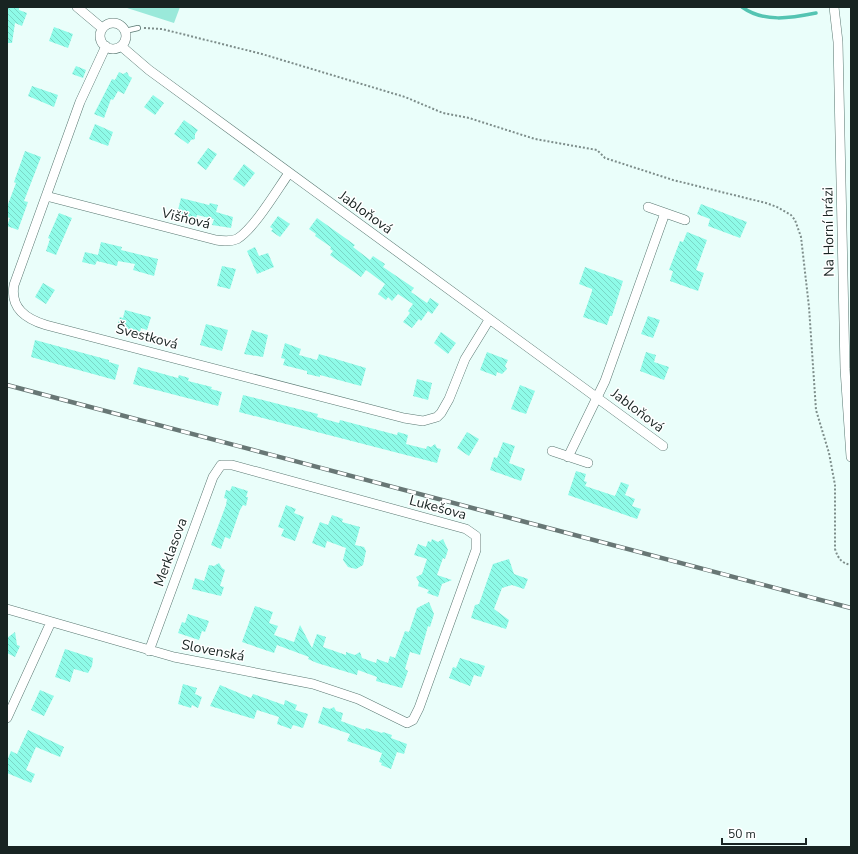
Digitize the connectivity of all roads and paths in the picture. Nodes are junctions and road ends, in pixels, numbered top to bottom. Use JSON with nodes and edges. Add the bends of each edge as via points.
{"nodes":[{"id":1,"x":77,"y":7,"type":"edge"},
{"id":2,"x":834,"y":7,"type":"edge"},
{"id":3,"x":102,"y":28,"type":"junction"},
{"id":4,"x":138,"y":28,"type":"joint"},
{"id":5,"x":125,"y":31,"type":"junction"},
{"id":6,"x":106,"y":46,"type":"junction"},
{"id":7,"x":121,"y":46,"type":"junction"},
{"id":8,"x":289,"y":173,"type":"junction"},
{"id":9,"x":46,"y":196,"type":"junction"},
{"id":10,"x":648,"y":207,"type":"dead end"},
{"id":11,"x":665,"y":213,"type":"junction"},
{"id":12,"x":685,"y":220,"type":"dead end"},
{"id":13,"x":489,"y":320,"type":"junction"},
{"id":14,"x":597,"y":397,"type":"junction"},
{"id":15,"x":663,"y":446,"type":"dead end"},
{"id":16,"x":552,"y":451,"type":"dead end"},
{"id":17,"x":568,"y":457,"type":"junction"},
{"id":18,"x":851,"y":457,"type":"edge"},
{"id":19,"x":588,"y":463,"type":"dead end"},
{"id":20,"x":220,"y":465,"type":"joint"},
{"id":21,"x":851,"y":565,"type":"edge"},
{"id":22,"x":7,"y":609,"type":"edge"},
{"id":23,"x":50,"y":622,"type":"junction"},
{"id":24,"x":149,"y":651,"type":"junction"},
{"id":25,"x":7,"y":718,"type":"edge"},
{"id":26,"x":410,"y":722,"type":"joint"}],
"edges":[{"from":1,"to":3,"type":"street"},
{"from":2,"to":18,"type":"street","name":"Na Horní hrázi","via":[[838,42],[845,377]]},
{"from":3,"to":5,"type":"street","via":[[114,23]]},
{"from":3,"to":6,"type":"street","via":[[100,37]]},
{"from":4,"to":5,"type":"lane"},
{"from":4,"to":21,"type":"path","via":[[162,29],[262,54],[405,97],[443,113],[469,118],[535,139],[597,150],[605,158],[673,180],[766,203],[790,215],[795,220],[801,237],[816,410],[829,453],[835,485],[835,549],[841,561]]},
{"from":5,"to":7,"type":"street","via":[[125,39]]},
{"from":6,"to":7,"type":"street"},
{"from":6,"to":9,"type":"street","name":"Švestková","via":[[82,97]]},
{"from":7,"to":8,"type":"street","name":"Jabloňová","via":[[149,70]]},
{"from":8,"to":9,"type":"street","name":"Višňová","via":[[248,229],[238,238],[228,241]]},
{"from":8,"to":13,"type":"street","name":"Jabloňová"},
{"from":9,"to":13,"type":"street","name":"Švestková","via":[[13,291],[13,299],[20,312],[46,324],[423,421],[437,417],[446,407],[465,359]]},
{"from":10,"to":11,"type":"street"},
{"from":11,"to":12,"type":"street"},
{"from":11,"to":14,"type":"street","name":"Jabloňová"},
{"from":13,"to":14,"type":"street","name":"Jabloňová"},
{"from":14,"to":15,"type":"street","name":"Jabloňová"},
{"from":14,"to":17,"type":"street","name":"Jabloňová"},
{"from":16,"to":17,"type":"street"},
{"from":17,"to":19,"type":"street"},
{"from":20,"to":24,"type":"street","name":"Merklasova","via":[[213,477]]},
{"from":20,"to":26,"type":"street","name":"Lukešova","via":[[232,465],[469,530],[476,536],[476,550],[419,708],[414,720]]},
{"from":22,"to":23,"type":"street","name":"Slovenská"},
{"from":23,"to":24,"type":"street","name":"Slovenská"},
{"from":23,"to":25,"type":"street"},
{"from":24,"to":26,"type":"street","name":"Slovenská","via":[[198,663],[313,684],[358,699],[402,721]]}]}
